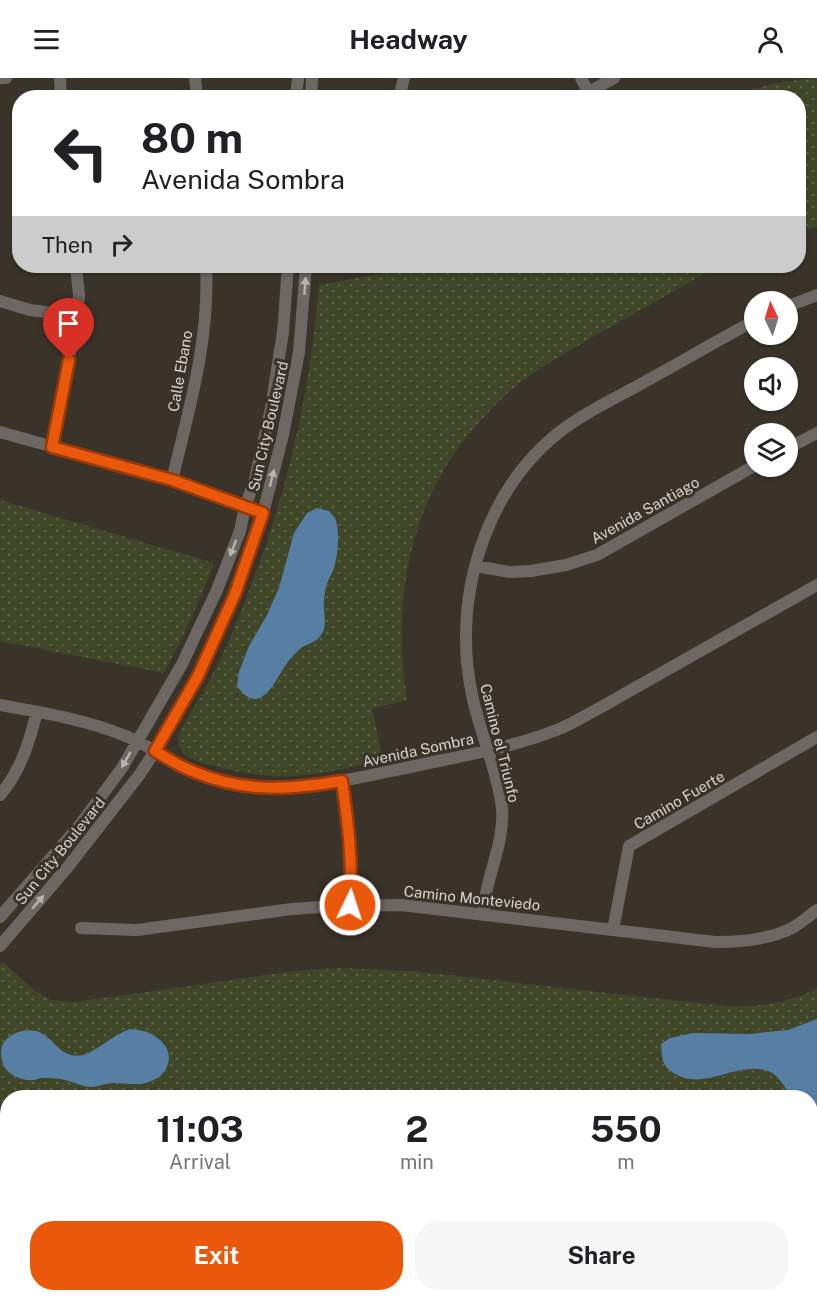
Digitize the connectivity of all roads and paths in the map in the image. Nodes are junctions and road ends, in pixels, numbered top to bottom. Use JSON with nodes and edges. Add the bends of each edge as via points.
{"nodes":[{"id":1,"x":0,"y":78,"type":"edge"},
{"id":2,"x":6,"y":78,"type":"edge"},
{"id":3,"x":614,"y":78,"type":"edge"},
{"id":4,"x":592,"y":90,"type":"edge"},
{"id":5,"x":77,"y":273,"type":"edge"},
{"id":6,"x":206,"y":273,"type":"edge"},
{"id":7,"x":288,"y":273,"type":"edge"},
{"id":8,"x":305,"y":273,"type":"edge"},
{"id":9,"x":817,"y":296,"type":"edge"},
{"id":10,"x":0,"y":301,"type":"edge"},
{"id":11,"x":798,"y":303,"type":"edge"},
{"id":12,"x":77,"y":316,"type":"junction"},
{"id":13,"x":744,"y":327,"type":"edge"},
{"id":14,"x":0,"y":432,"type":"edge"},
{"id":15,"x":817,"y":433,"type":"edge"},
{"id":16,"x":798,"y":443,"type":"edge"},
{"id":17,"x":52,"y":447,"type":"junction"},
{"id":18,"x":744,"y":472,"type":"edge"},
{"id":19,"x":172,"y":480,"type":"junction"},
{"id":20,"x":245,"y":507,"type":"junction"},
{"id":21,"x":263,"y":513,"type":"junction"},
{"id":22,"x":475,"y":566,"type":"junction"},
{"id":23,"x":817,"y":585,"type":"edge"},
{"id":24,"x":0,"y":705,"type":"edge"},
{"id":25,"x":37,"y":712,"type":"junction"},
{"id":26,"x":817,"y":737,"type":"edge"},
{"id":27,"x":137,"y":741,"type":"junction"},
{"id":28,"x":489,"y":750,"type":"junction"},
{"id":29,"x":155,"y":751,"type":"junction"},
{"id":30,"x":342,"y":781,"type":"junction"},
{"id":31,"x":0,"y":795,"type":"edge"},
{"id":32,"x":350,"y":905,"type":"junction"},
{"id":33,"x":817,"y":910,"type":"edge"},
{"id":34,"x":484,"y":915,"type":"junction"},
{"id":35,"x":0,"y":917,"type":"edge"},
{"id":36,"x":81,"y":928,"type":"dead end"},
{"id":37,"x":614,"y":930,"type":"junction"},
{"id":38,"x":4,"y":932,"type":"edge"},
{"id":39,"x":0,"y":946,"type":"edge"}],
"edges":[{"from":1,"to":2,"type":"street"},
{"from":3,"to":4,"type":"street"},
{"from":5,"to":12,"type":"street"},
{"from":6,"to":19,"type":"street","name":"Calle Ebano","via":[[200,354]]},
{"from":7,"to":20,"type":"street","name":"Sun City Boulevard","via":[[284,332],[271,408]]},
{"from":21,"to":8,"type":"street","name":"Sun City Boulevard","one_way":true,"via":[[299,352]]},
{"from":9,"to":11,"type":"street"},
{"from":10,"to":12,"type":"street","via":[[30,310]]},
{"from":12,"to":17,"type":"street"},
{"from":13,"to":22,"type":"street","name":"Camino el Triunfo","via":[[557,434],[507,490],[486,531]]},
{"from":14,"to":17,"type":"street"},
{"from":15,"to":16,"type":"street"},
{"from":17,"to":19,"type":"street"},
{"from":18,"to":22,"type":"street","name":"Avenida Santiago","via":[[597,555],[531,571]]},
{"from":19,"to":20,"type":"street"},
{"from":20,"to":21,"type":"street"},
{"from":20,"to":27,"type":"street","name":"Sun City Boulevard","one_way":true,"via":[[217,590],[182,664]]},
{"from":21,"to":29,"type":"street","name":"Sun City Boulevard","via":[[235,594],[198,676]]},
{"from":22,"to":28,"type":"street","name":"Camino el Triunfo","via":[[467,620],[467,659],[476,712]]},
{"from":23,"to":28,"type":"street","name":"Avenida Sombra","via":[[560,729]]},
{"from":24,"to":25,"type":"street","name":"Avenida Sombra"},
{"from":25,"to":27,"type":"street","name":"Avenida Sombra","via":[[96,725]]},
{"from":25,"to":31,"type":"street","via":[[16,775]]},
{"from":26,"to":37,"type":"street","name":"Camino Fuerte","via":[[629,846]]},
{"from":27,"to":29,"type":"street","name":"Avenida Sombra"},
{"from":27,"to":35,"type":"street","name":"Sun City Boulevard","one_way":true,"via":[[79,826]]},
{"from":28,"to":30,"type":"street","name":"Avenida Sombra"},
{"from":28,"to":34,"type":"street","name":"Camino el Triunfo","via":[[499,789],[502,824]]},
{"from":29,"to":30,"type":"street","name":"Avenida Sombra","via":[[189,770],[245,787],[310,786]]},
{"from":38,"to":29,"type":"street","name":"Sun City Boulevard","one_way":true,"via":[[68,868]]},
{"from":30,"to":32,"type":"street","via":[[349,830]]},
{"from":32,"to":34,"type":"street","name":"Camino Monteviedo","via":[[401,905]]},
{"from":32,"to":36,"type":"street","name":"Camino Monteviedo","via":[[137,930]]},
{"from":33,"to":37,"type":"street","name":"Camino Monteviedo","via":[[793,927],[741,942]]},
{"from":34,"to":37,"type":"street","name":"Camino Monteviedo"},
{"from":38,"to":39,"type":"street","name":"Sun City Boulevard"}]}
